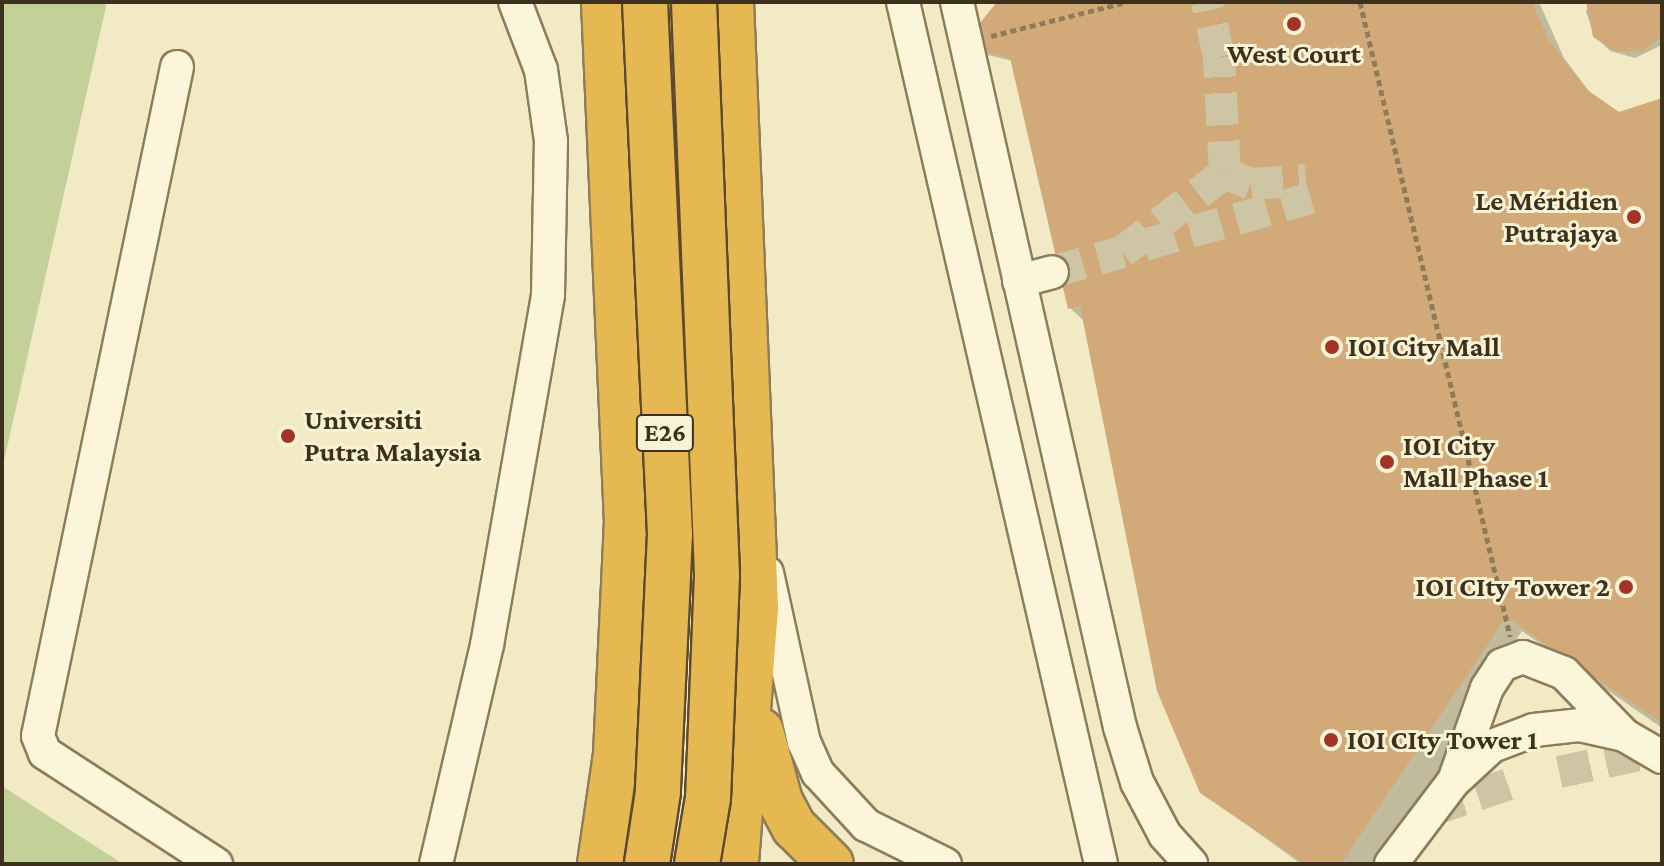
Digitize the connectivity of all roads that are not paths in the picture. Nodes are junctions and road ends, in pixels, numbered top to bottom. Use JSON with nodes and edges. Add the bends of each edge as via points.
{"nodes":[{"id":1,"x":515,"y":2,"type":"edge"},
{"id":2,"x":604,"y":2,"type":"edge"},
{"id":3,"x":645,"y":2,"type":"edge"},
{"id":4,"x":694,"y":2,"type":"edge"},
{"id":5,"x":731,"y":2,"type":"edge"},
{"id":6,"x":903,"y":2,"type":"edge"},
{"id":7,"x":957,"y":2,"type":"edge"},
{"id":8,"x":177,"y":67,"type":"dead end"},
{"id":9,"x":1052,"y":272,"type":"tunnel mouth"},
{"id":10,"x":1019,"y":281,"type":"junction"},
{"id":11,"x":755,"y":519,"type":"junction"},
{"id":12,"x":752,"y":685,"type":"junction"},
{"id":13,"x":1624,"y":735,"type":"junction"},
{"id":14,"x":1662,"y":757,"type":"edge"},
{"id":15,"x":1453,"y":782,"type":"junction"},
{"id":16,"x":603,"y":851,"type":"edge"},
{"id":17,"x":216,"y":864,"type":"edge"},
{"id":18,"x":436,"y":864,"type":"edge"},
{"id":19,"x":647,"y":864,"type":"edge"},
{"id":20,"x":697,"y":864,"type":"edge"},
{"id":21,"x":711,"y":864,"type":"edge"},
{"id":22,"x":736,"y":864,"type":"edge"},
{"id":23,"x":831,"y":864,"type":"edge"},
{"id":24,"x":945,"y":864,"type":"edge"},
{"id":25,"x":1101,"y":864,"type":"edge"},
{"id":26,"x":1191,"y":864,"type":"edge"},
{"id":27,"x":1391,"y":864,"type":"edge"}],
"edges":[{"from":1,"to":18,"type":"street","via":[[541,70],[551,141],[548,295],[487,645]]},
{"from":2,"to":16,"type":"highway","via":[[627,523],[616,754]]},
{"from":3,"to":19,"type":"highway","number":"E26","bridge":true,"via":[[670,534],[658,792]]},
{"from":4,"to":20,"type":"highway","number":"E26","bridge":true,"via":[[717,575],[708,798]]},
{"from":5,"to":11,"type":"highway"},
{"from":6,"to":25,"type":"street"},
{"from":7,"to":10,"type":"street"},
{"from":8,"to":17,"type":"street","via":[[38,736],[45,753]]},
{"from":9,"to":10,"type":"street"},
{"from":10,"to":26,"type":"street","via":[[1120,727],[1137,782],[1165,835]]},
{"from":11,"to":12,"type":"highway"},
{"from":11,"to":24,"type":"street","via":[[804,742],[818,773],[866,825]]},
{"from":12,"to":22,"type":"highway"},
{"from":12,"to":23,"type":"highway","via":[[780,801],[794,827]]},
{"from":13,"to":14,"type":"street"},
{"from":13,"to":15,"type":"street","via":[[1579,725],[1534,730],[1492,746]]},
{"from":13,"to":15,"type":"street","via":[[1564,673],[1523,657],[1502,665],[1487,688]]},
{"from":15,"to":27,"type":"street"},
{"from":16,"to":21,"type":"street"}]}
